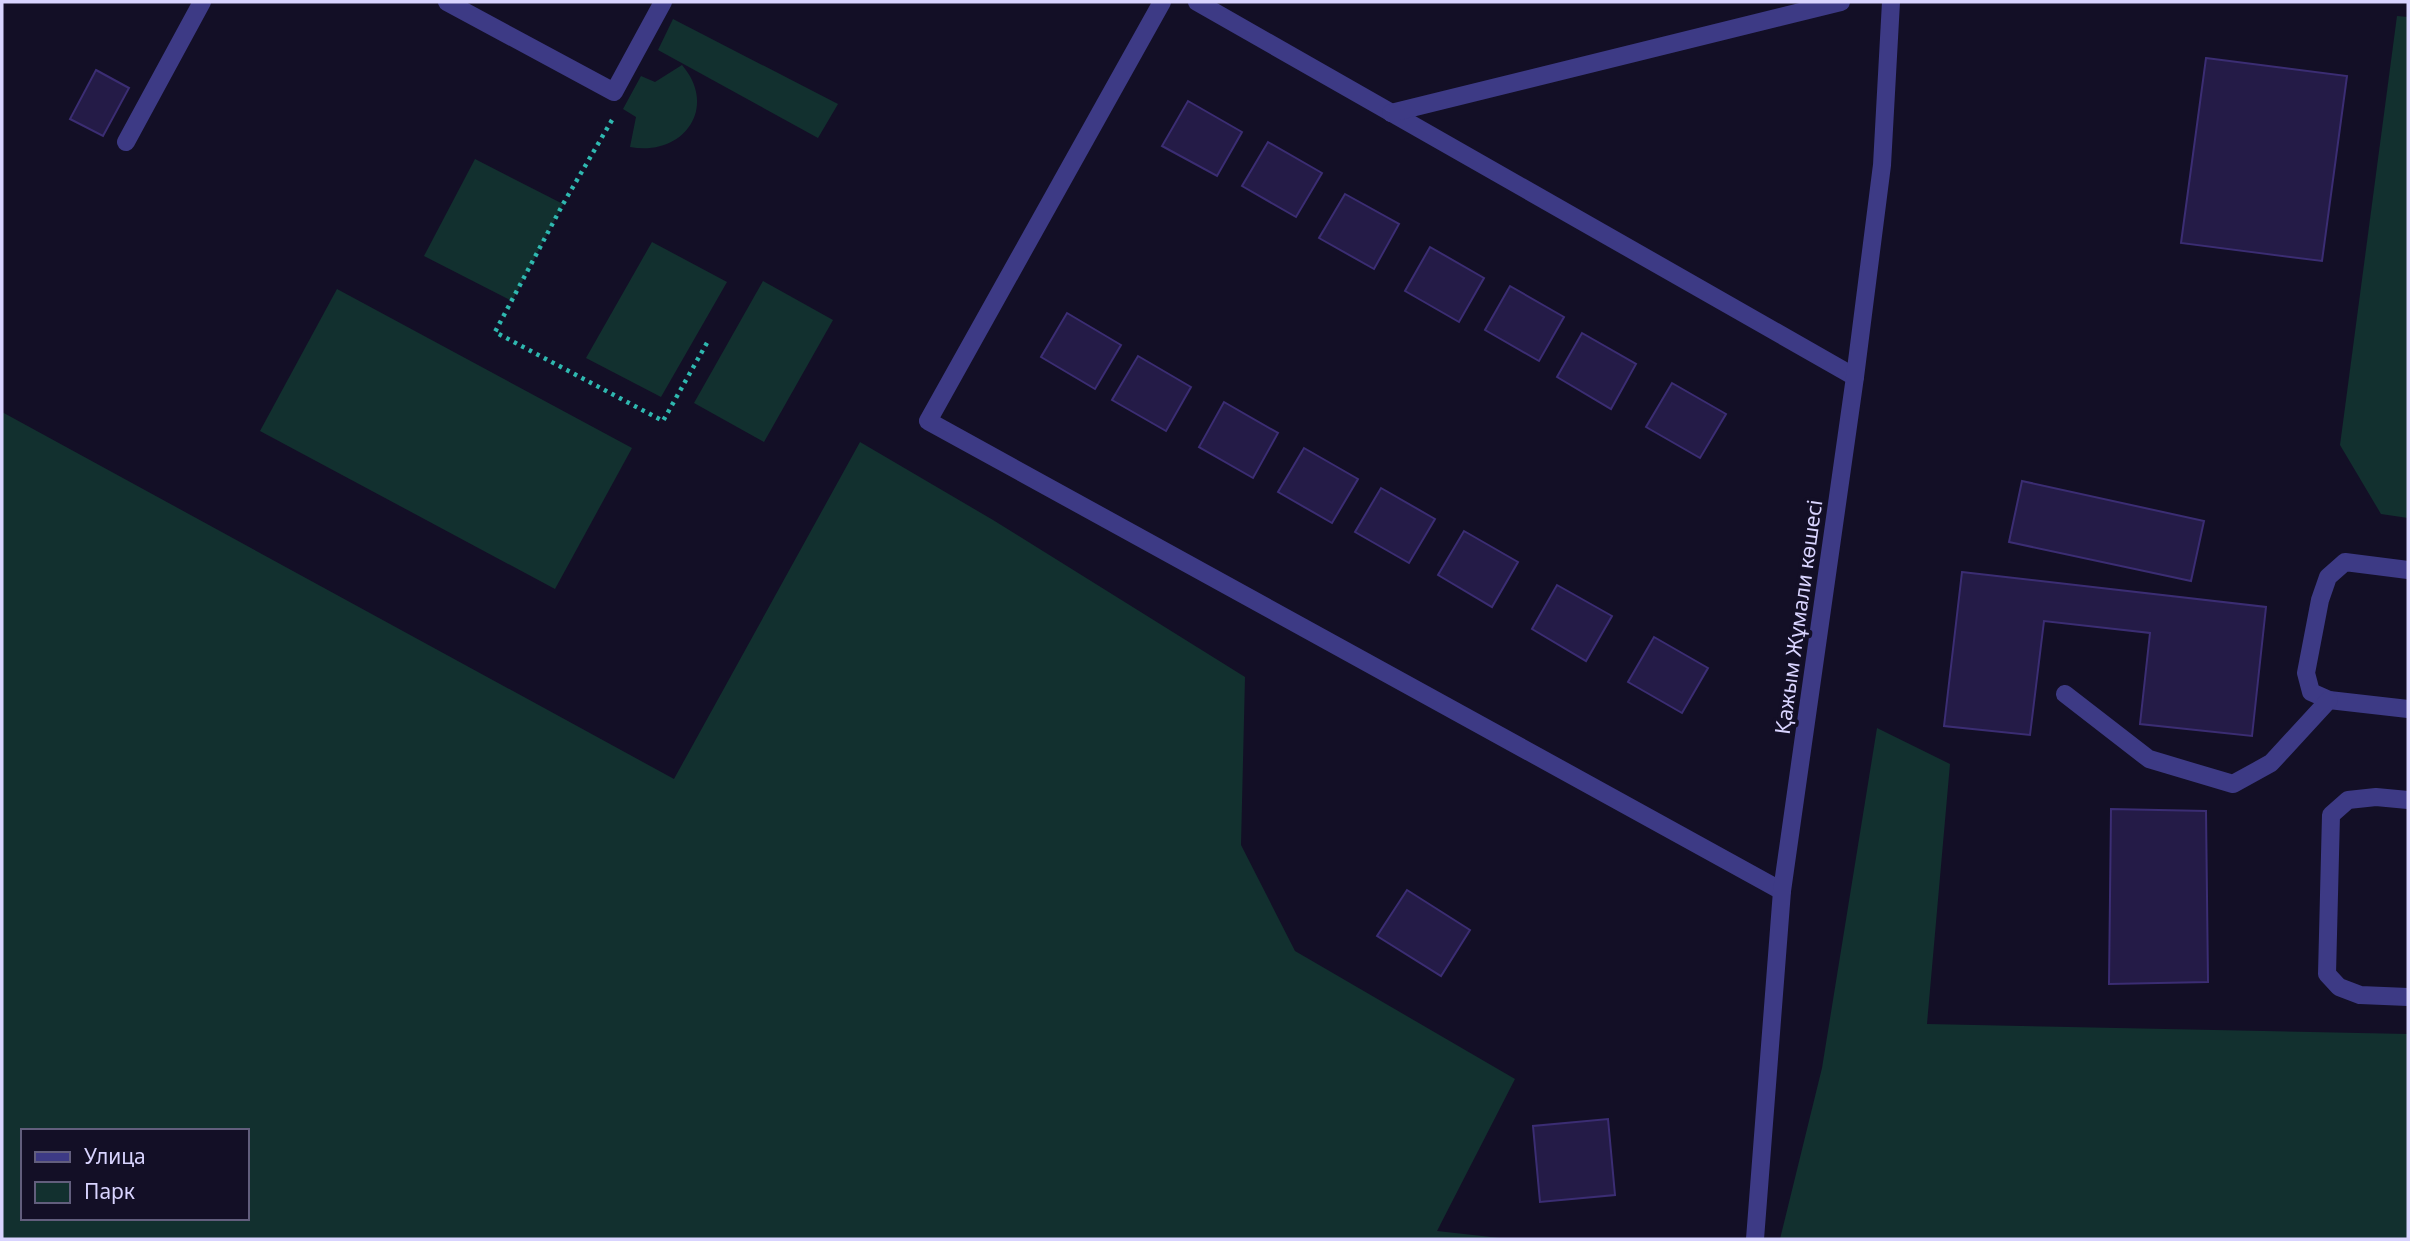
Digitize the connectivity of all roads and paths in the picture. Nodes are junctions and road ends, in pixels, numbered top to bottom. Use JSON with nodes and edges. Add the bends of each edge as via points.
{"nodes":[{"id":1,"x":202,"y":2,"type":"edge"},
{"id":2,"x":447,"y":2,"type":"edge"},
{"id":3,"x":663,"y":2,"type":"edge"},
{"id":4,"x":1162,"y":2,"type":"edge"},
{"id":5,"x":1198,"y":2,"type":"edge"},
{"id":6,"x":1841,"y":2,"type":"edge"},
{"id":7,"x":1891,"y":2,"type":"edge"},
{"id":8,"x":614,"y":92,"type":"junction"},
{"id":9,"x":1391,"y":113,"type":"junction"},
{"id":10,"x":126,"y":142,"type":"dead end"},
{"id":11,"x":708,"y":341,"type":"dead end"},
{"id":12,"x":1855,"y":377,"type":"junction"},
{"id":13,"x":2408,"y":570,"type":"edge"},
{"id":14,"x":2066,"y":694,"type":"dead end"},
{"id":15,"x":2329,"y":700,"type":"junction"},
{"id":16,"x":2408,"y":709,"type":"edge"},
{"id":17,"x":2408,"y":800,"type":"edge"},
{"id":18,"x":1782,"y":891,"type":"junction"},
{"id":19,"x":2408,"y":997,"type":"edge"},
{"id":20,"x":1755,"y":1239,"type":"edge"}],
"edges":[{"from":1,"to":10,"type":"street"},
{"from":2,"to":8,"type":"street"},
{"from":3,"to":8,"type":"street"},
{"from":4,"to":18,"type":"street","via":[[928,421]]},
{"from":5,"to":9,"type":"street"},
{"from":6,"to":9,"type":"street"},
{"from":7,"to":12,"type":"street","name":"Қажым Жұмали көшесі","via":[[1882,165]]},
{"from":8,"to":11,"type":"path","via":[[614,116],[495,332],[663,421]]},
{"from":9,"to":12,"type":"street"},
{"from":12,"to":18,"type":"street","name":"Қажым Жұмали көшесі"},
{"from":13,"to":15,"type":"street","via":[[2345,562],[2328,577],[2306,673],[2311,692]]},
{"from":14,"to":15,"type":"street","via":[[2149,759],[2233,784],[2271,763]]},
{"from":15,"to":16,"type":"street"},
{"from":17,"to":19,"type":"street","via":[[2348,800],[2331,815],[2327,974],[2339,987],[2360,995]]},
{"from":18,"to":20,"type":"street","name":"Қажым Жұмали көшесі"}]}
